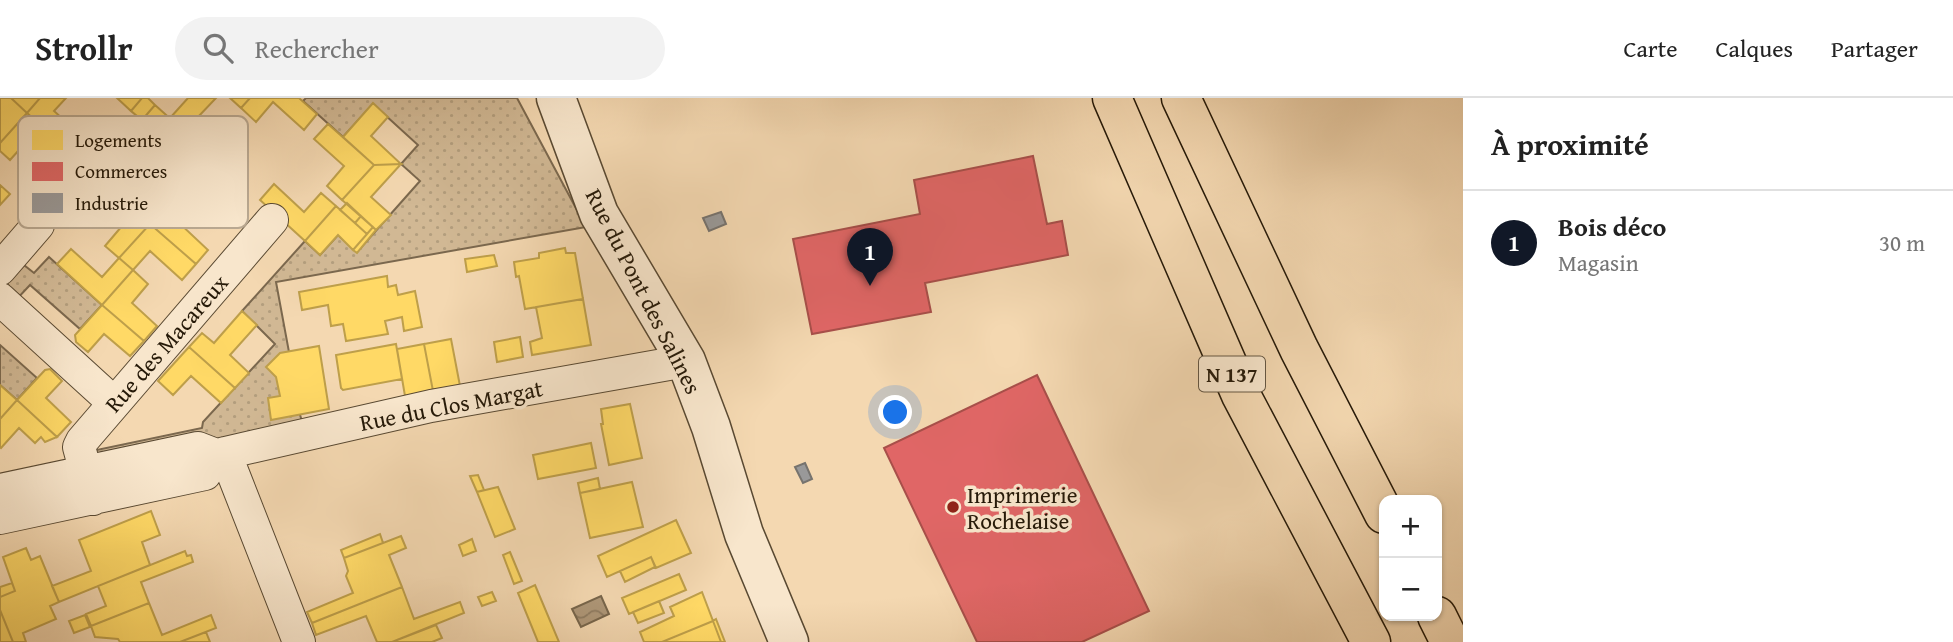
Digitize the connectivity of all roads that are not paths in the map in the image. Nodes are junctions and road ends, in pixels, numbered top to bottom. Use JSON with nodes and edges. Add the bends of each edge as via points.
{"nodes":[{"id":1,"x":556,"y":98,"type":"edge"},
{"id":2,"x":1112,"y":98,"type":"edge"},
{"id":3,"x":1181,"y":98,"type":"edge"},
{"id":4,"x":272,"y":220,"type":"dead end"},
{"id":5,"x":35,"y":228,"type":"edge"},
{"id":6,"x":0,"y":269,"type":"edge"},
{"id":7,"x":0,"y":299,"type":"edge"},
{"id":8,"x":686,"y":361,"type":"junction"},
{"id":9,"x":114,"y":403,"type":"junction"},
{"id":10,"x":221,"y":454,"type":"junction"},
{"id":11,"x":89,"y":486,"type":"junction"},
{"id":12,"x":0,"y":490,"type":"edge"},
{"id":13,"x":1379,"y":504,"type":"edge"},
{"id":14,"x":0,"y":518,"type":"edge"},
{"id":15,"x":1440,"y":621,"type":"edge"},
{"id":16,"x":299,"y":642,"type":"edge"},
{"id":17,"x":789,"y":642,"type":"edge"},
{"id":18,"x":1371,"y":642,"type":"edge"},
{"id":19,"x":1450,"y":642,"type":"edge"}],
"edges":[{"from":1,"to":8,"type":"street","name":"Rue du Pont des Salines","via":[[599,214]]},
{"from":2,"to":18,"type":"highway","number":"N 137","via":[[1241,395]]},
{"from":3,"to":13,"type":"highway","number":"N 137","via":[[1299,349]]},
{"from":4,"to":9,"type":"street","name":"Rue des Macareux"},
{"from":5,"to":6,"type":"street"},
{"from":7,"to":9,"type":"street"},
{"from":8,"to":10,"type":"street","name":"Rue du Clos Margat","via":[[431,406]]},
{"from":8,"to":17,"type":"street","name":"Rue du Pont des Salines","via":[[744,534]]},
{"from":9,"to":11,"type":"street","name":"Rue des Macareux","via":[[79,447]]},
{"from":10,"to":11,"type":"street","name":"Rue du Clos Margat","via":[[198,448]]},
{"from":10,"to":16,"type":"street"},
{"from":11,"to":12,"type":"street","name":"Rue du Clos Margat"},
{"from":11,"to":14,"type":"street","name":"Rue du Clos Margat"},
{"from":15,"to":19,"type":"highway"}]}
